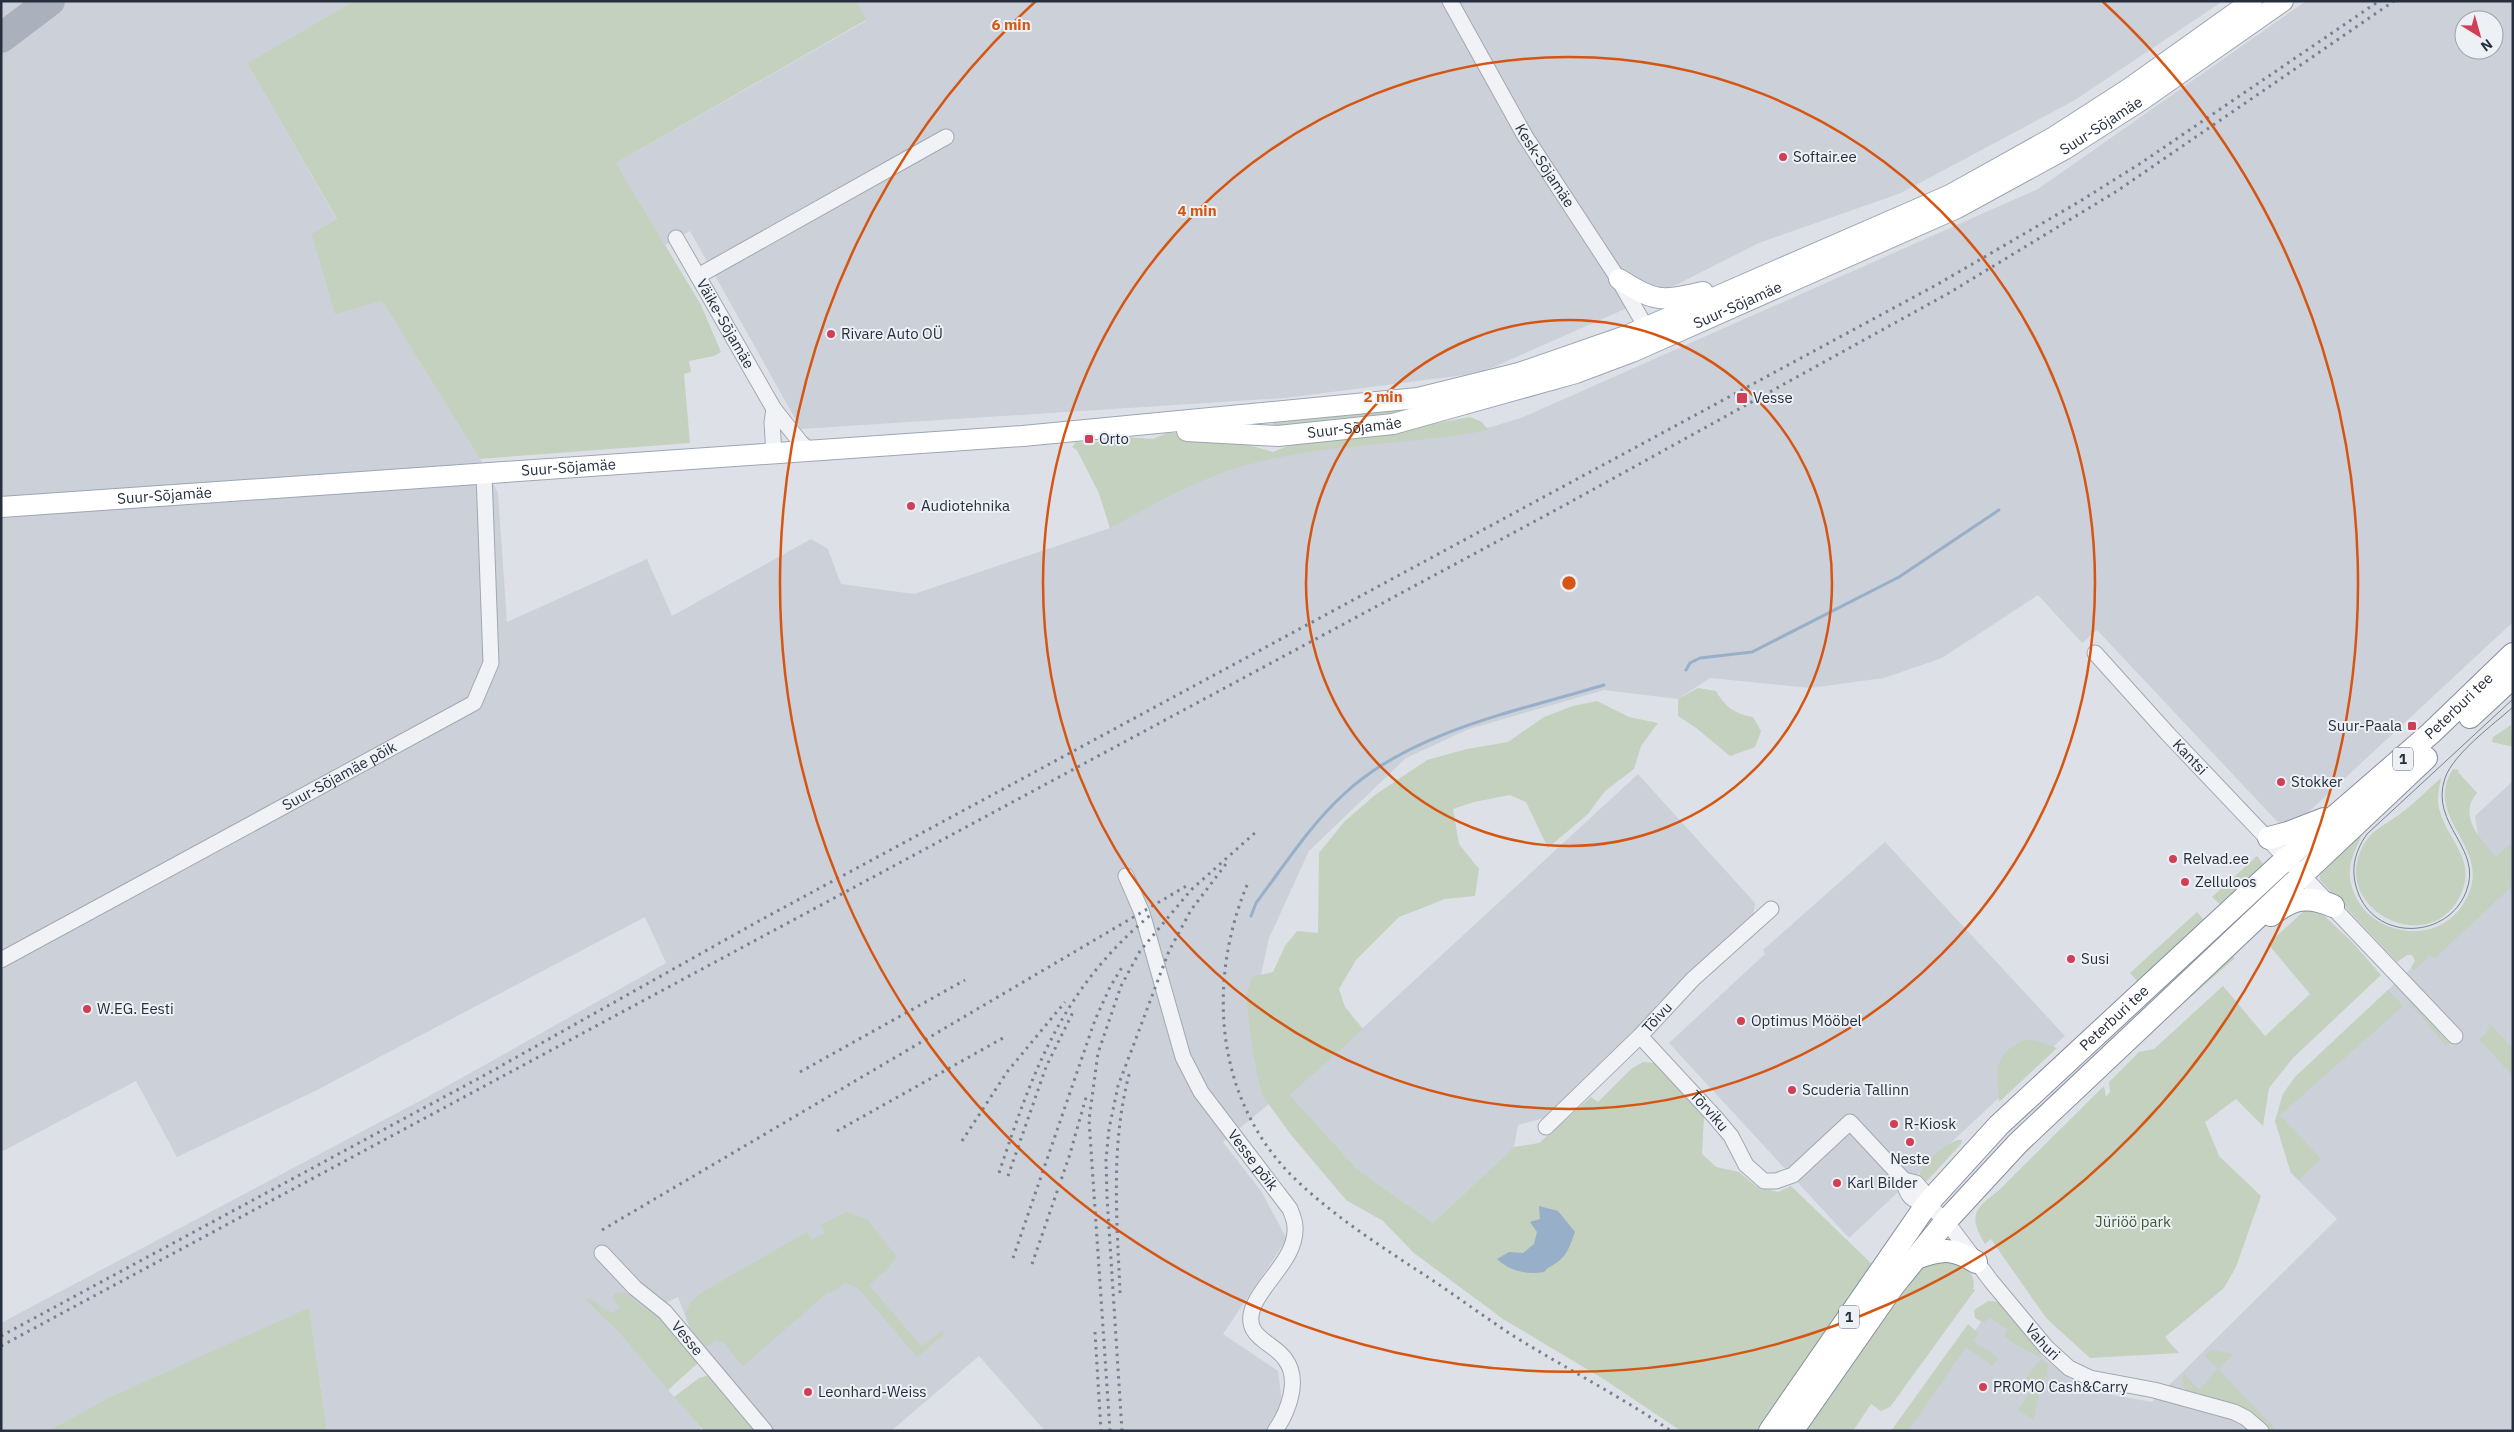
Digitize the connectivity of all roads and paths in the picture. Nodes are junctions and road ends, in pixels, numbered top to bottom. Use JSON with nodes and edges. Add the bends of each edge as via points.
{"nodes":[{"id":1,"x":1450,"y":1,"type":"edge"},
{"id":2,"x":2252,"y":1,"type":"edge"},
{"id":3,"x":2283,"y":1,"type":"edge"},
{"id":4,"x":946,"y":137,"type":"dead end"},
{"id":5,"x":676,"y":238,"type":"dead end"},
{"id":6,"x":698,"y":276,"type":"junction"},
{"id":7,"x":1619,"y":279,"type":"junction"},
{"id":8,"x":1732,"y":289,"type":"junction"},
{"id":9,"x":1651,"y":335,"type":"junction"},
{"id":10,"x":774,"y":408,"type":"junction"},
{"id":11,"x":1258,"y":413,"type":"junction"},
{"id":12,"x":1135,"y":427,"type":"junction"},
{"id":13,"x":1260,"y":435,"type":"junction"},
{"id":14,"x":811,"y":451,"type":"junction"},
{"id":15,"x":774,"y":454,"type":"junction"},
{"id":16,"x":484,"y":474,"type":"junction"},
{"id":17,"x":1,"y":507,"type":"edge"},
{"id":18,"x":2095,"y":653,"type":"dead end"},
{"id":19,"x":2513,"y":654,"type":"edge"},
{"id":20,"x":2513,"y":676,"type":"edge"},
{"id":21,"x":2348,"y":808,"type":"junction"},
{"id":22,"x":2269,"y":838,"type":"junction"},
{"id":23,"x":2295,"y":866,"type":"junction"},
{"id":24,"x":1126,"y":876,"type":"dead end"},
{"id":25,"x":2333,"y":906,"type":"junction"},
{"id":26,"x":1771,"y":909,"type":"dead end"},
{"id":27,"x":2227,"y":945,"type":"junction"},
{"id":28,"x":1,"y":960,"type":"edge"},
{"id":29,"x":1640,"y":1036,"type":"junction"},
{"id":30,"x":2455,"y":1036,"type":"dead end"},
{"id":31,"x":1546,"y":1127,"type":"dead end"},
{"id":32,"x":1776,"y":1181,"type":"joint"},
{"id":33,"x":1927,"y":1204,"type":"junction"},
{"id":34,"x":1946,"y":1221,"type":"junction"},
{"id":35,"x":602,"y":1254,"type":"dead end"},
{"id":36,"x":1916,"y":1258,"type":"junction"},
{"id":37,"x":1976,"y":1262,"type":"junction"},
{"id":38,"x":765,"y":1431,"type":"edge"},
{"id":39,"x":1275,"y":1431,"type":"edge"},
{"id":40,"x":1770,"y":1431,"type":"edge"},
{"id":41,"x":1792,"y":1431,"type":"edge"},
{"id":42,"x":2261,"y":1431,"type":"edge"}],
"edges":[{"from":1,"to":7,"type":"street","name":"Kesk-Sõjamäe","via":[[1524,136]]},
{"from":2,"to":8,"type":"main road","name":"Suur-Sõjamäe","via":[[2130,88],[2036,147],[1950,195]]},
{"from":3,"to":9,"type":"main road","name":"Suur-Sõjamäe","via":[[2143,99],[2064,149],[1957,208]]},
{"from":4,"to":6,"type":"street"},
{"from":5,"to":6,"type":"street","name":"Väike-Sõjamäe"},
{"from":6,"to":10,"type":"street","name":"Väike-Sõjamäe"},
{"from":7,"to":8,"type":"main road","via":[[1655,299],[1669,300]]},
{"from":7,"to":9,"type":"street","name":"Kesk-Sõjamäe"},
{"from":8,"to":9,"type":"main road","name":"Suur-Sõjamäe"},
{"from":9,"to":11,"type":"main road","name":"Suur-Sõjamäe","via":[[1418,398]]},
{"from":9,"to":13,"type":"main road","name":"Suur-Sõjamäe","via":[[1576,373],[1393,424]]},
{"from":10,"to":14,"type":"street","name":"Väike-Sõjamäe","via":[[800,443]]},
{"from":10,"to":15,"type":"street"},
{"from":11,"to":12,"type":"main road","name":"Suur-Sõjamäe"},
{"from":11,"to":13,"type":"main road"},
{"from":12,"to":13,"type":"main road","name":"Suur-Sõjamäe"},
{"from":12,"to":14,"type":"main road","name":"Suur-Sõjamäe"},
{"from":14,"to":15,"type":"main road","name":"Suur-Sõjamäe"},
{"from":15,"to":16,"type":"main road","name":"Suur-Sõjamäe"},
{"from":16,"to":17,"type":"main road","name":"Suur-Sõjamäe"},
{"from":16,"to":28,"type":"street","name":"Suur-Sõjamäe põik","via":[[491,663],[474,703]]},
{"from":18,"to":22,"type":"street","name":"Kantsi"},
{"from":19,"to":21,"type":"highway","name":"Peterburi tee","number":"1"},
{"from":20,"to":23,"type":"highway","name":"Peterburi tee","number":"1"},
{"from":21,"to":22,"type":"highway","via":[[2288,834]]},
{"from":21,"to":23,"type":"highway","name":"Peterburi tee","number":"1"},
{"from":22,"to":23,"type":"street","name":"Kantsi"},
{"from":23,"to":25,"type":"street","name":"Kantsi"},
{"from":23,"to":27,"type":"highway","name":"Peterburi tee","number":"1"},
{"from":23,"to":33,"type":"highway","name":"Peterburi tee","number":"1","via":[[2000,1125]]},
{"from":24,"to":39,"type":"street","name":"Vesse põik","via":[[1142,914],[1182,1056],[1201,1092],[1290,1209],[1296,1228],[1292,1246],[1254,1305],[1252,1320],[1258,1339],[1285,1358],[1292,1375],[1291,1397]]},
{"from":25,"to":27,"type":"highway","via":[[2312,900],[2287,902]]},
{"from":25,"to":30,"type":"street","name":"Kantsi"},
{"from":26,"to":29,"type":"street","name":"Tõivu","via":[[1693,979]]},
{"from":27,"to":34,"type":"highway","name":"Peterburi tee","number":"1","via":[[2018,1143]]},
{"from":29,"to":31,"type":"street","name":"Tõivu"},
{"from":29,"to":32,"type":"street","name":"Tõrviku","via":[[1731,1136],[1746,1165],[1764,1180]]},
{"from":32,"to":33,"type":"street","name":"Vahuri","via":[[1793,1175],[1850,1122],[1904,1180],[1916,1183]]},
{"from":33,"to":34,"type":"street","name":"Vahuri"},
{"from":33,"to":40,"type":"highway","name":"Peterburi tee","number":"1"},
{"from":34,"to":36,"type":"highway","name":"Peterburi tee","number":"1"},
{"from":34,"to":37,"type":"street","name":"Vahuri"},
{"from":35,"to":38,"type":"street","name":"Vesse","via":[[634,1288],[665,1312]]},
{"from":36,"to":37,"type":"highway","via":[[1942,1250],[1963,1254]]},
{"from":36,"to":41,"type":"highway","name":"Peterburi tee","number":"1"},
{"from":37,"to":42,"type":"street","name":"Vahuri","via":[[2046,1347],[2078,1374],[2223,1408],[2246,1418]]}]}
